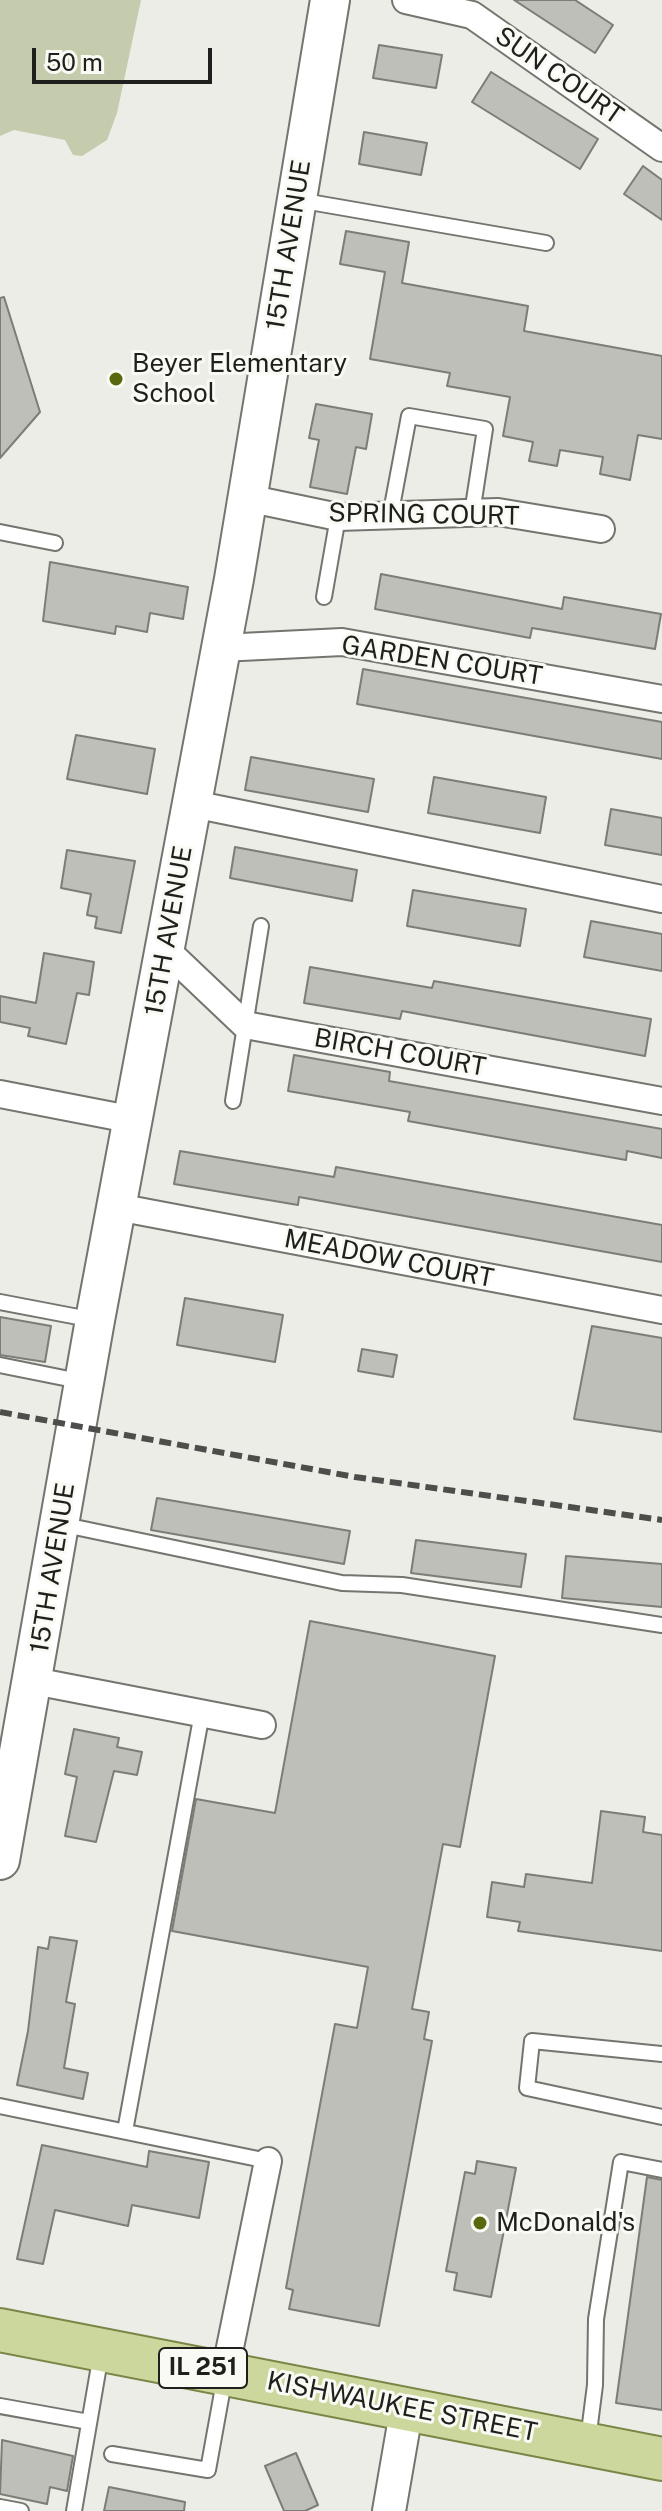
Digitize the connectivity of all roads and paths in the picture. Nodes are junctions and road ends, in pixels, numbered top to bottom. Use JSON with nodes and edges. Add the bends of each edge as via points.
{"nodes":[{"id":1,"x":330,"y":0,"type":"edge"},
{"id":2,"x":406,"y":0,"type":"edge"},
{"id":3,"x":662,"y":148,"type":"edge"},
{"id":4,"x":297,"y":200,"type":"junction"},
{"id":5,"x":546,"y":243,"type":"dead end"},
{"id":6,"x":247,"y":498,"type":"junction"},
{"id":7,"x":472,"y":513,"type":"junction"},
{"id":8,"x":338,"y":517,"type":"junction"},
{"id":9,"x":390,"y":517,"type":"junction"},
{"id":10,"x":601,"y":529,"type":"dead end"},
{"id":11,"x":0,"y":532,"type":"edge"},
{"id":12,"x":55,"y":543,"type":"dead end"},
{"id":13,"x":324,"y":597,"type":"dead end"},
{"id":14,"x":221,"y":648,"type":"junction"},
{"id":15,"x":662,"y":699,"type":"edge"},
{"id":16,"x":193,"y":804,"type":"junction"},
{"id":17,"x":662,"y":899,"type":"edge"},
{"id":18,"x":261,"y":926,"type":"dead end"},
{"id":19,"x":166,"y":950,"type":"junction"},
{"id":20,"x":245,"y":1025,"type":"junction"},
{"id":21,"x":0,"y":1094,"type":"edge"},
{"id":22,"x":233,"y":1101,"type":"dead end"},
{"id":23,"x":662,"y":1101,"type":"edge"},
{"id":24,"x":134,"y":1120,"type":"junction"},
{"id":25,"x":117,"y":1207,"type":"junction"},
{"id":26,"x":0,"y":1302,"type":"edge"},
{"id":27,"x":662,"y":1310,"type":"edge"},
{"id":28,"x":95,"y":1320,"type":"junction"},
{"id":29,"x":0,"y":1365,"type":"edge"},
{"id":30,"x":84,"y":1382,"type":"junction"},
{"id":31,"x":60,"y":1524,"type":"junction"},
{"id":32,"x":662,"y":1625,"type":"edge"},
{"id":33,"x":34,"y":1681,"type":"junction"},
{"id":34,"x":202,"y":1713,"type":"junction"},
{"id":35,"x":262,"y":1725,"type":"dead end"},
{"id":36,"x":0,"y":1860,"type":"edge"},
{"id":37,"x":662,"y":2054,"type":"edge"},
{"id":38,"x":0,"y":2106,"type":"edge"},
{"id":39,"x":662,"y":2117,"type":"edge"},
{"id":40,"x":125,"y":2131,"type":"junction"},
{"id":41,"x":268,"y":2161,"type":"joint"},
{"id":42,"x":662,"y":2170,"type":"edge"},
{"id":43,"x":0,"y":2330,"type":"edge"},
{"id":44,"x":102,"y":2349,"type":"junction"},
{"id":45,"x":225,"y":2372,"type":"junction"},
{"id":46,"x":0,"y":2406,"type":"edge"},
{"id":47,"x":407,"y":2407,"type":"junction"},
{"id":48,"x":89,"y":2422,"type":"junction"},
{"id":49,"x":587,"y":2444,"type":"junction"},
{"id":50,"x":112,"y":2454,"type":"dead end"},
{"id":51,"x":662,"y":2459,"type":"edge"},
{"id":52,"x":0,"y":2507,"type":"edge"},
{"id":53,"x":21,"y":2511,"type":"edge"},
{"id":54,"x":74,"y":2511,"type":"edge"},
{"id":55,"x":389,"y":2511,"type":"edge"}],
"edges":[{"from":1,"to":4,"type":"main road","name":"15TH AVENUE"},
{"from":2,"to":3,"type":"street","name":"SUN COURT","via":[[472,15]]},
{"from":4,"to":5,"type":"lane"},
{"from":4,"to":6,"type":"main road","name":"15TH AVENUE"},
{"from":6,"to":8,"type":"street","name":"SPRING COURT"},
{"from":6,"to":14,"type":"main road","name":"15TH AVENUE"},
{"from":7,"to":9,"type":"street","name":"SPRING COURT"},
{"from":7,"to":9,"type":"lane","via":[[485,429],[409,416]]},
{"from":7,"to":10,"type":"street","name":"SPRING COURT","via":[[498,512]]},
{"from":8,"to":9,"type":"street","name":"SPRING COURT"},
{"from":8,"to":13,"type":"lane"},
{"from":11,"to":12,"type":"lane"},
{"from":14,"to":15,"type":"street","name":"GARDEN COURT","via":[[342,642]]},
{"from":14,"to":16,"type":"main road","name":"15TH AVENUE"},
{"from":16,"to":17,"type":"street"},
{"from":16,"to":19,"type":"main road","name":"15TH AVENUE"},
{"from":18,"to":20,"type":"lane"},
{"from":19,"to":20,"type":"street"},
{"from":19,"to":24,"type":"main road","name":"15TH AVENUE"},
{"from":20,"to":22,"type":"lane"},
{"from":20,"to":23,"type":"street","name":"BIRCH COURT"},
{"from":21,"to":24,"type":"street"},
{"from":24,"to":25,"type":"main road","name":"15TH AVENUE"},
{"from":25,"to":27,"type":"street","name":"MEADOW COURT"},
{"from":25,"to":28,"type":"main road","name":"15TH AVENUE"},
{"from":26,"to":28,"type":"lane"},
{"from":28,"to":30,"type":"main road","name":"15TH AVENUE"},
{"from":29,"to":30,"type":"lane"},
{"from":30,"to":31,"type":"main road","name":"15TH AVENUE"},
{"from":31,"to":32,"type":"lane","via":[[342,1583],[402,1585]]},
{"from":31,"to":33,"type":"main road","name":"15TH AVENUE"},
{"from":33,"to":34,"type":"street"},
{"from":33,"to":36,"type":"main road","name":"15TH AVENUE"},
{"from":34,"to":35,"type":"street"},
{"from":34,"to":40,"type":"lane"},
{"from":37,"to":39,"type":"lane","via":[[532,2041],[527,2088]]},
{"from":38,"to":40,"type":"lane"},
{"from":40,"to":41,"type":"lane"},
{"from":41,"to":45,"type":"street"},
{"from":42,"to":49,"type":"lane","via":[[621,2162],[596,2319]]},
{"from":43,"to":44,"type":"main road","name":"KISHWAUKEE STREET","number":"IL 251"},
{"from":44,"to":45,"type":"main road","name":"KISHWAUKEE STREET","number":"IL 251"},
{"from":44,"to":48,"type":"lane"},
{"from":45,"to":47,"type":"main road","name":"KISHWAUKEE STREET","number":"IL 251"},
{"from":45,"to":50,"type":"lane","via":[[208,2470]]},
{"from":46,"to":48,"type":"lane"},
{"from":47,"to":49,"type":"main road","name":"KISHWAUKEE STREET","number":"IL 251"},
{"from":47,"to":55,"type":"street"},
{"from":48,"to":54,"type":"lane"},
{"from":49,"to":51,"type":"main road","name":"KISHWAUKEE STREET","number":"IL 251"},
{"from":52,"to":53,"type":"lane"}]}
